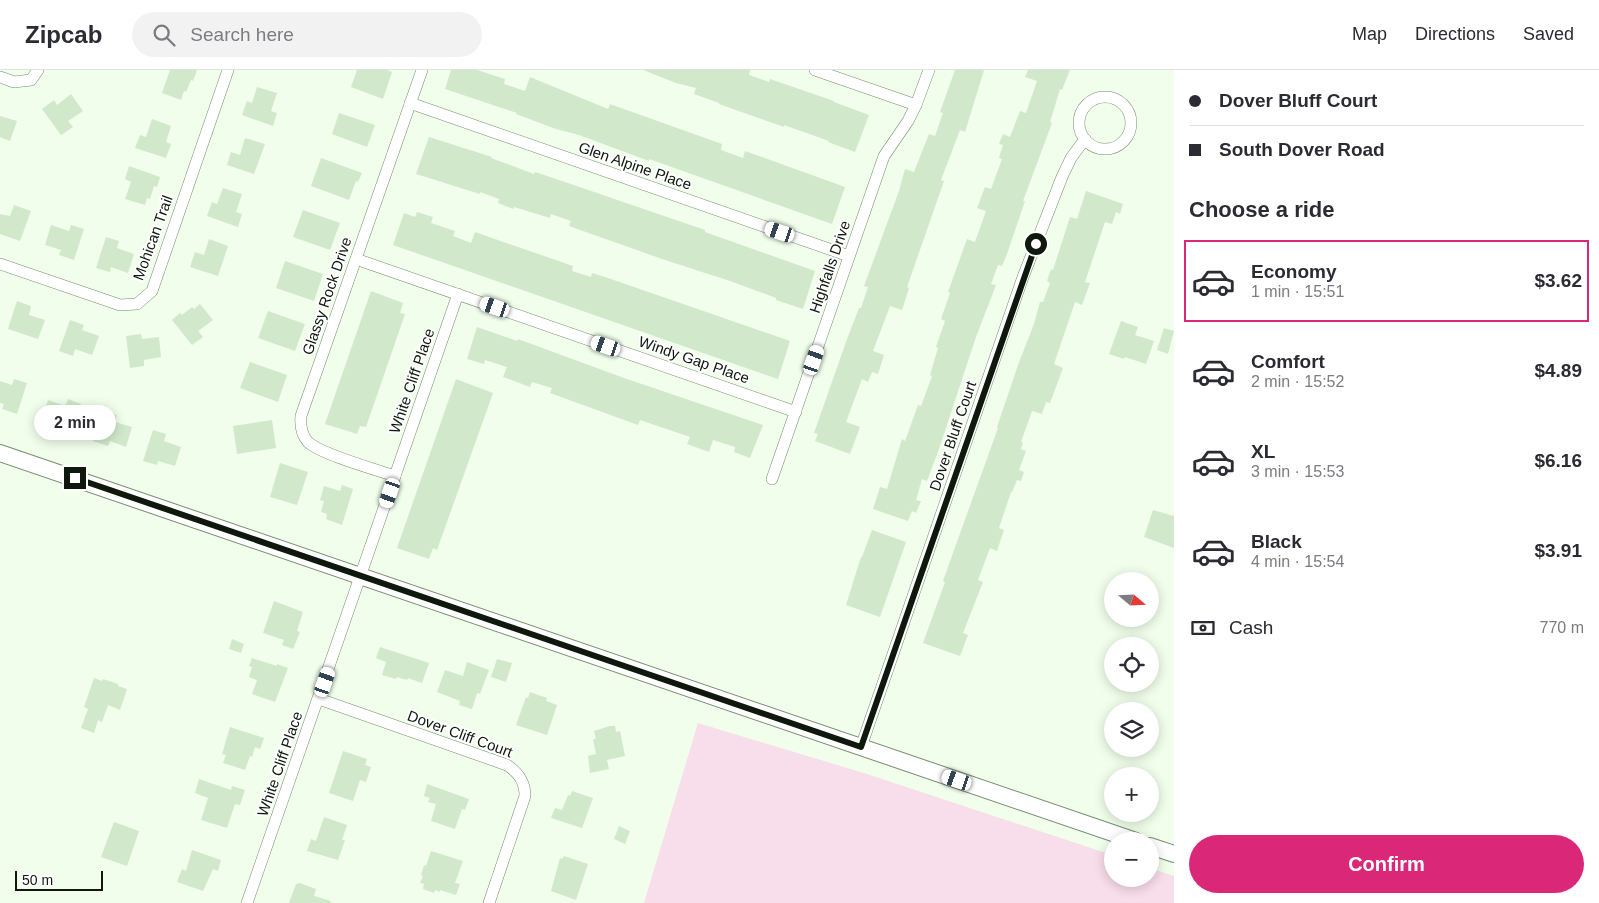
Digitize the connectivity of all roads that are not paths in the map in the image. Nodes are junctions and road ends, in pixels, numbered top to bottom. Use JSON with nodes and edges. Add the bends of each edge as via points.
{"nodes":[{"id":1,"x":38,"y":70,"type":"edge"},
{"id":2,"x":228,"y":70,"type":"edge"},
{"id":3,"x":422,"y":70,"type":"edge"},
{"id":4,"x":815,"y":70,"type":"edge"},
{"id":5,"x":929,"y":70,"type":"edge"},
{"id":6,"x":0,"y":77,"type":"edge"},
{"id":7,"x":410,"y":104,"type":"junction"},
{"id":8,"x":916,"y":105,"type":"junction"},
{"id":9,"x":1085,"y":139,"type":"junction"},
{"id":10,"x":849,"y":256,"type":"junction"},
{"id":11,"x":356,"y":259,"type":"junction"},
{"id":12,"x":0,"y":264,"type":"edge"},
{"id":13,"x":458,"y":294,"type":"junction"},
{"id":14,"x":796,"y":412,"type":"junction"},
{"id":15,"x":0,"y":453,"type":"edge"},
{"id":16,"x":395,"y":476,"type":"junction"},
{"id":17,"x":772,"y":479,"type":"dead end"},
{"id":18,"x":361,"y":575,"type":"junction"},
{"id":19,"x":319,"y":699,"type":"junction"},
{"id":20,"x":861,"y":747,"type":"junction"},
{"id":21,"x":1110,"y":832,"type":"edge"},
{"id":22,"x":1159,"y":849,"type":"edge"},
{"id":23,"x":1174,"y":854,"type":"edge"},
{"id":24,"x":247,"y":903,"type":"edge"},
{"id":25,"x":489,"y":903,"type":"edge"}],
"edges":[{"from":1,"to":6,"type":"street","via":[[31,80],[14,82]]},
{"from":2,"to":12,"type":"street","name":"Mohican Trail","via":[[152,291],[137,304],[120,305]]},
{"from":3,"to":7,"type":"street","name":"Glassy Rock Drive"},
{"from":4,"to":8,"type":"street"},
{"from":5,"to":8,"type":"street","name":"Highfalls Drive"},
{"from":7,"to":10,"type":"street","name":"Glen Alpine Place"},
{"from":7,"to":11,"type":"street","name":"Glassy Rock Drive"},
{"from":8,"to":10,"type":"street","name":"Highfalls Drive","via":[[884,156]]},
{"from":9,"to":9,"type":"street","via":[[1100,148],[1117,146],[1129,133],[1131,124],[1127,108],[1114,98],[1105,96],[1090,102],[1084,108],[1079,124]]},
{"from":9,"to":20,"type":"street","name":"Dover Bluff Court","via":[[1062,177],[1023,277]]},
{"from":10,"to":14,"type":"street","name":"Highfalls Drive"},
{"from":11,"to":13,"type":"street","name":"Windy Gap Place"},
{"from":11,"to":16,"type":"street","name":"Glassy Rock Drive","via":[[300,425],[309,442],[322,450]]},
{"from":13,"to":14,"type":"street","name":"Windy Gap Place"},
{"from":13,"to":16,"type":"street","name":"White Cliff Place"},
{"from":14,"to":17,"type":"street","name":"Highfalls Drive"},
{"from":15,"to":18,"type":"street"},
{"from":16,"to":18,"type":"street","name":"White Cliff Place"},
{"from":18,"to":19,"type":"street","name":"White Cliff Place"},
{"from":18,"to":20,"type":"street"},
{"from":19,"to":24,"type":"street","name":"White Cliff Place"},
{"from":19,"to":25,"type":"street","name":"Dover Cliff Court","via":[[514,770],[523,783],[525,796]]},
{"from":20,"to":21,"type":"street"},
{"from":22,"to":23,"type":"street"}]}
